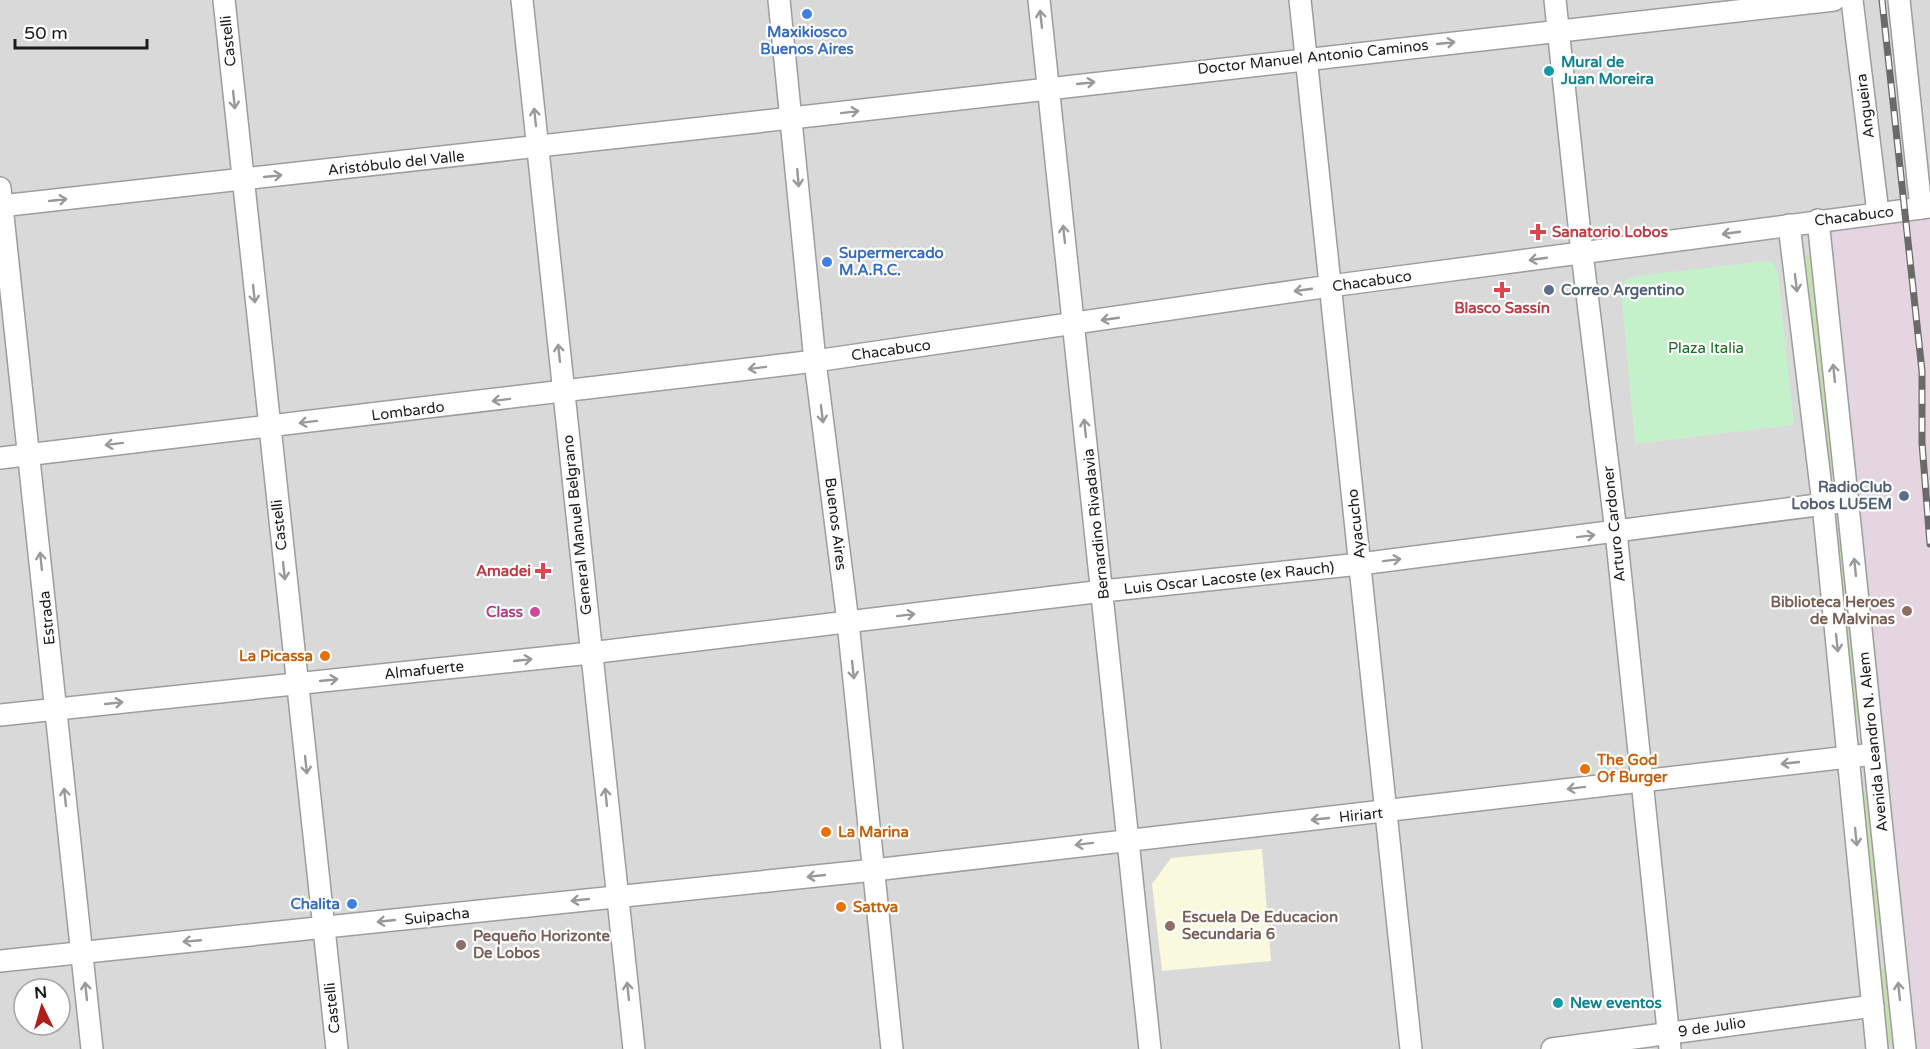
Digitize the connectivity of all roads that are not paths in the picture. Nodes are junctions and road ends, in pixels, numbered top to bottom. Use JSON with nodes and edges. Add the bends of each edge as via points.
{"nodes":[{"id":1,"x":224,"y":0,"type":"edge"},
{"id":2,"x":522,"y":0,"type":"edge"},
{"id":3,"x":779,"y":0,"type":"edge"},
{"id":4,"x":1039,"y":0,"type":"edge"},
{"id":5,"x":1300,"y":0,"type":"edge"},
{"id":6,"x":1556,"y":0,"type":"edge"},
{"id":7,"x":1834,"y":0,"type":"edge"},
{"id":8,"x":1852,"y":0,"type":"edge"},
{"id":9,"x":1899,"y":0,"type":"edge"},
{"id":10,"x":1559,"y":30,"type":"junction"},
{"id":11,"x":1306,"y":58,"type":"junction"},
{"id":12,"x":1048,"y":87,"type":"junction"},
{"id":13,"x":792,"y":120,"type":"junction"},
{"id":14,"x":538,"y":149,"type":"junction"},
{"id":15,"x":242,"y":179,"type":"junction"},
{"id":16,"x":1,"y":200,"type":"edge"},
{"id":17,"x":1925,"y":208,"type":"edge"},
{"id":18,"x":1878,"y":213,"type":"junction"},
{"id":19,"x":1818,"y":220,"type":"junction"},
{"id":20,"x":1789,"y":225,"type":"junction"},
{"id":21,"x":1582,"y":253,"type":"junction"},
{"id":22,"x":1330,"y":286,"type":"junction"},
{"id":23,"x":1074,"y":324,"type":"junction"},
{"id":24,"x":815,"y":361,"type":"junction"},
{"id":25,"x":563,"y":392,"type":"junction"},
{"id":26,"x":269,"y":427,"type":"junction"},
{"id":27,"x":29,"y":454,"type":"junction"},
{"id":28,"x":0,"y":458,"type":"edge"},
{"id":29,"x":1848,"y":501,"type":"junction"},
{"id":30,"x":1823,"y":504,"type":"junction"},
{"id":31,"x":1616,"y":532,"type":"junction"},
{"id":32,"x":1360,"y":564,"type":"junction"},
{"id":33,"x":1103,"y":591,"type":"junction"},
{"id":34,"x":848,"y":622,"type":"junction"},
{"id":35,"x":590,"y":653,"type":"junction"},
{"id":36,"x":297,"y":684,"type":"junction"},
{"id":37,"x":56,"y":709,"type":"junction"},
{"id":38,"x":0,"y":715,"type":"edge"},
{"id":39,"x":1874,"y":754,"type":"junction"},
{"id":40,"x":1848,"y":756,"type":"junction"},
{"id":41,"x":1640,"y":779,"type":"junction"},
{"id":42,"x":1386,"y":812,"type":"junction"},
{"id":43,"x":1130,"y":839,"type":"junction"},
{"id":44,"x":874,"y":870,"type":"junction"},
{"id":45,"x":617,"y":896,"type":"junction"},
{"id":46,"x":323,"y":928,"type":"junction"},
{"id":47,"x":1894,"y":941,"type":"junction"},
{"id":48,"x":1867,"y":945,"type":"junction"},
{"id":49,"x":81,"y":951,"type":"junction"},
{"id":50,"x":0,"y":961,"type":"edge"},
{"id":51,"x":1873,"y":1006,"type":"junction"},
{"id":52,"x":1669,"y":1041,"type":"edge"},
{"id":53,"x":92,"y":1049,"type":"edge"},
{"id":54,"x":337,"y":1049,"type":"edge"},
{"id":55,"x":634,"y":1049,"type":"edge"},
{"id":56,"x":892,"y":1049,"type":"edge"},
{"id":57,"x":1150,"y":1049,"type":"edge"},
{"id":58,"x":1411,"y":1049,"type":"edge"},
{"id":59,"x":1552,"y":1049,"type":"edge"},
{"id":60,"x":1877,"y":1049,"type":"edge"},
{"id":61,"x":1905,"y":1049,"type":"edge"}],
"edges":[{"from":1,"to":15,"type":"street","name":"Castelli","one_way":true},
{"from":14,"to":2,"type":"street","name":"General Manuel Belgrano","one_way":true},
{"from":3,"to":13,"type":"street","name":"Buenos Aires"},
{"from":12,"to":4,"type":"street","name":"Bernardino Rivadavia","one_way":true},
{"from":5,"to":11,"type":"street","name":"Ayacucho"},
{"from":6,"to":10,"type":"street","name":"Arturo Cardoner"},
{"from":7,"to":10,"type":"street","name":"Doctor Manuel Antonio Caminos"},
{"from":8,"to":18,"type":"street","name":"Angueira"},
{"from":9,"to":17,"type":"street"},
{"from":11,"to":10,"type":"street","name":"Doctor Manuel Antonio Caminos","one_way":true},
{"from":10,"to":21,"type":"street","name":"Arturo Cardoner"},
{"from":12,"to":11,"type":"street","name":"Doctor Manuel Antonio Caminos","one_way":true},
{"from":11,"to":22,"type":"street","name":"Ayacucho"},
{"from":13,"to":12,"type":"street","name":"Doctor Manuel Antonio Caminos","one_way":true},
{"from":23,"to":12,"type":"street","name":"Bernardino Rivadavia","one_way":true},
{"from":13,"to":14,"type":"street","name":"Aristóbulo del Valle"},
{"from":13,"to":24,"type":"street","name":"Buenos Aires","one_way":true},
{"from":15,"to":14,"type":"street","name":"Aristóbulo del Valle","one_way":true},
{"from":25,"to":14,"type":"street","name":"General Manuel Belgrano","one_way":true},
{"from":16,"to":15,"type":"street","name":"Aristóbulo del Valle","one_way":true},
{"from":15,"to":26,"type":"street","name":"Castelli","one_way":true},
{"from":16,"to":27,"type":"street","name":"Estrada"},
{"from":17,"to":18,"type":"street","name":"Chacabuco"},
{"from":18,"to":19,"type":"street","name":"Chacabuco"},
{"from":19,"to":20,"type":"street","name":"Chacabuco"},
{"from":29,"to":19,"type":"street","name":"Avenida Leandro N. Alem","one_way":true},
{"from":20,"to":21,"type":"street","name":"Chacabuco","one_way":true},
{"from":20,"to":30,"type":"street","name":"Avenida Leandro N. Alem","one_way":true},
{"from":21,"to":22,"type":"street","name":"Chacabuco","one_way":true},
{"from":21,"to":31,"type":"street","name":"Arturo Cardoner"},
{"from":22,"to":23,"type":"street","name":"Chacabuco","one_way":true},
{"from":22,"to":32,"type":"street","name":"Ayacucho"},
{"from":23,"to":24,"type":"street","name":"Chacabuco"},
{"from":33,"to":23,"type":"street","name":"Bernardino Rivadavia","one_way":true},
{"from":24,"to":25,"type":"street","name":"Lombardo","one_way":true},
{"from":24,"to":34,"type":"street","name":"Buenos Aires","one_way":true},
{"from":25,"to":26,"type":"street","name":"Lombardo","one_way":true},
{"from":25,"to":35,"type":"street","name":"General Manuel Belgrano"},
{"from":26,"to":27,"type":"street","name":"Lombardo","one_way":true},
{"from":26,"to":36,"type":"street","name":"Castelli","one_way":true},
{"from":27,"to":28,"type":"street","name":"Lombardo"},
{"from":37,"to":27,"type":"street","name":"Estrada","one_way":true},
{"from":29,"to":30,"type":"street","name":"Luis Oscar Lacoste (ex Rauch)"},
{"from":39,"to":29,"type":"street","name":"Avenida Leandro N. Alem","one_way":true},
{"from":30,"to":31,"type":"street","name":"Luis Oscar Lacoste (ex Rauch)"},
{"from":30,"to":40,"type":"street","name":"Avenida Leandro N. Alem","one_way":true},
{"from":32,"to":31,"type":"street","name":"Luis Oscar Lacoste (ex Rauch)","one_way":true},
{"from":31,"to":41,"type":"street","name":"Arturo Cardoner"},
{"from":32,"to":33,"type":"street","name":"Luis Oscar Lacoste (ex Rauch)"},
{"from":32,"to":42,"type":"street","name":"Ayacucho"},
{"from":34,"to":33,"type":"street","name":"Luis Oscar Lacoste (ex Rauch)","one_way":true},
{"from":33,"to":43,"type":"street","name":"Bernardino Rivadavia"},
{"from":34,"to":35,"type":"street","name":"Almafuerte"},
{"from":34,"to":44,"type":"street","name":"Buenos Aires","one_way":true},
{"from":36,"to":35,"type":"street","name":"Almafuerte","one_way":true},
{"from":45,"to":35,"type":"street","name":"General Manuel Belgrano","one_way":true},
{"from":37,"to":36,"type":"street","name":"Almafuerte","one_way":true},
{"from":36,"to":46,"type":"street","name":"Castelli","one_way":true},
{"from":37,"to":38,"type":"street","name":"Almafuerte"},
{"from":49,"to":37,"type":"street","name":"Estrada","one_way":true},
{"from":39,"to":40,"type":"street","name":"Hiriart"},
{"from":39,"to":47,"type":"street","name":"Avenida Leandro N. Alem"},
{"from":40,"to":41,"type":"street","name":"Hiriart","one_way":true},
{"from":40,"to":48,"type":"street","name":"Avenida Leandro N. Alem","one_way":true},
{"from":41,"to":42,"type":"street","name":"Hiriart","one_way":true},
{"from":41,"to":52,"type":"street","name":"Arturo Cardoner"},
{"from":42,"to":43,"type":"street","name":"Hiriart","one_way":true},
{"from":42,"to":58,"type":"street","name":"Ayacucho"},
{"from":43,"to":44,"type":"street","name":"Hiriart","one_way":true},
{"from":43,"to":57,"type":"street","name":"Bernardino Rivadavia"},
{"from":44,"to":45,"type":"street","name":"Suipacha","one_way":true},
{"from":44,"to":56,"type":"street","name":"Buenos Aires"},
{"from":45,"to":46,"type":"street","name":"Suipacha","one_way":true},
{"from":55,"to":45,"type":"street","name":"General Manuel Belgrano","one_way":true},
{"from":46,"to":49,"type":"street","name":"Suipacha","one_way":true},
{"from":46,"to":54,"type":"street","name":"Castelli"},
{"from":47,"to":48,"type":"street"},
{"from":61,"to":47,"type":"street","name":"Avenida Leandro N. Alem","one_way":true},
{"from":48,"to":51,"type":"street","name":"Avenida Leandro N. Alem"},
{"from":49,"to":50,"type":"street","name":"Suipacha"},
{"from":53,"to":49,"type":"street","name":"Estrada","one_way":true},
{"from":51,"to":52,"type":"street","name":"9 de Julio"},
{"from":51,"to":60,"type":"street","name":"Avenida Leandro N. Alem"},
{"from":52,"to":59,"type":"street","name":"9 de Julio"}]}
